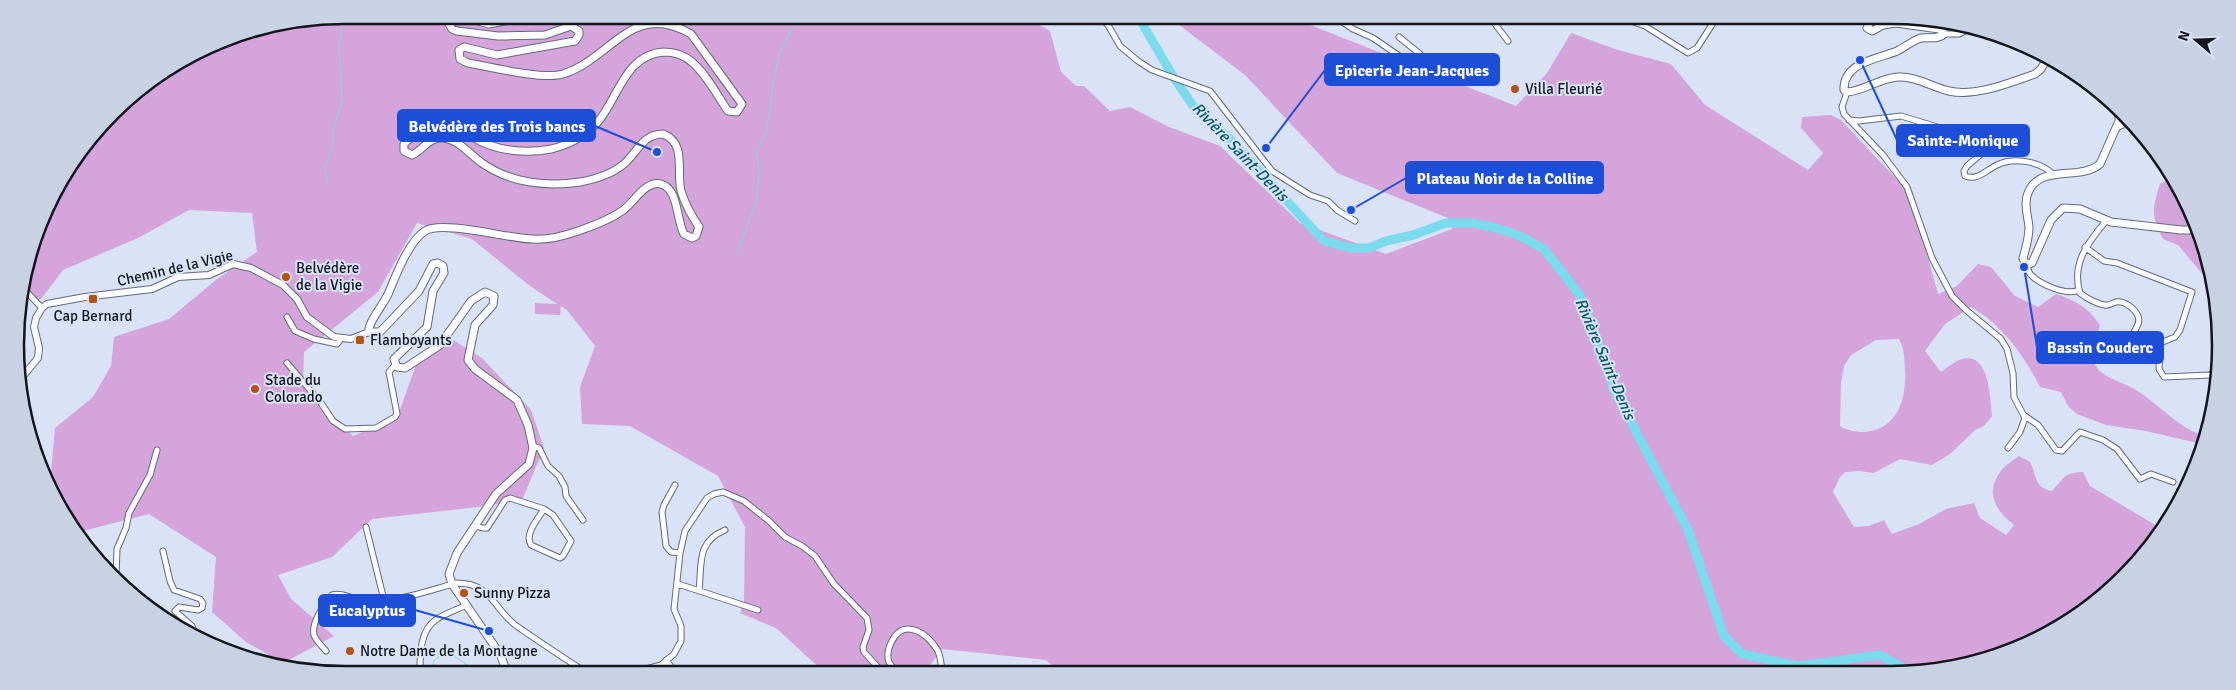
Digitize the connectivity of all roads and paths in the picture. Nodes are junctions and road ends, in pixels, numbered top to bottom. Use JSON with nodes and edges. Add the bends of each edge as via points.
{"nodes":[{"id":1,"x":449,"y":24,"type":"edge"},
{"id":2,"x":632,"y":24,"type":"edge"},
{"id":3,"x":677,"y":24,"type":"edge"},
{"id":4,"x":1107,"y":24,"type":"edge"},
{"id":5,"x":1345,"y":24,"type":"edge"},
{"id":6,"x":1495,"y":24,"type":"edge"},
{"id":7,"x":1639,"y":24,"type":"edge"},
{"id":8,"x":1712,"y":24,"type":"edge"},
{"id":9,"x":1869,"y":24,"type":"edge"},
{"id":10,"x":1890,"y":24,"type":"edge"},
{"id":11,"x":1903,"y":24,"type":"edge"},
{"id":12,"x":1963,"y":32,"type":"edge"},
{"id":13,"x":1944,"y":34,"type":"junction"},
{"id":14,"x":1399,"y":37,"type":"dead end"},
{"id":15,"x":1508,"y":41,"type":"dead end"},
{"id":16,"x":2044,"y":63,"type":"edge"},
{"id":17,"x":1847,"y":92,"type":"junction"},
{"id":18,"x":2119,"y":119,"type":"edge"},
{"id":19,"x":1849,"y":120,"type":"junction"},
{"id":20,"x":2125,"y":125,"type":"edge"},
{"id":21,"x":2116,"y":128,"type":"junction"},
{"id":22,"x":1944,"y":129,"type":"dead end"},
{"id":23,"x":1988,"y":148,"type":"dead end"},
{"id":24,"x":2052,"y":174,"type":"junction"},
{"id":25,"x":1355,"y":221,"type":"dead end"},
{"id":26,"x":2106,"y":221,"type":"junction"},
{"id":27,"x":2190,"y":228,"type":"edge"},
{"id":28,"x":2085,"y":247,"type":"junction"},
{"id":29,"x":2027,"y":264,"type":"junction"},
{"id":30,"x":2079,"y":290,"type":"junction"},
{"id":31,"x":28,"y":293,"type":"edge"},
{"id":32,"x":42,"y":308,"type":"junction"},
{"id":33,"x":287,"y":317,"type":"dead end"},
{"id":34,"x":369,"y":332,"type":"junction"},
{"id":35,"x":341,"y":339,"type":"junction"},
{"id":36,"x":2160,"y":343,"type":"junction"},
{"id":37,"x":287,"y":364,"type":"dead end"},
{"id":38,"x":395,"y":365,"type":"junction"},
{"id":39,"x":2211,"y":373,"type":"edge"},
{"id":40,"x":25,"y":374,"type":"edge"},
{"id":41,"x":2025,"y":416,"type":"junction"},
{"id":42,"x":532,"y":446,"type":"junction"},
{"id":43,"x":2008,"y":448,"type":"dead end"},
{"id":44,"x":157,"y":450,"type":"dead end"},
{"id":45,"x":2173,"y":482,"type":"dead end"},
{"id":46,"x":675,"y":485,"type":"dead end"},
{"id":47,"x":544,"y":509,"type":"junction"},
{"id":48,"x":583,"y":520,"type":"dead end"},
{"id":49,"x":476,"y":526,"type":"junction"},
{"id":50,"x":366,"y":527,"type":"dead end"},
{"id":51,"x":725,"y":530,"type":"dead end"},
{"id":52,"x":163,"y":551,"type":"dead end"},
{"id":53,"x":680,"y":553,"type":"junction"},
{"id":54,"x":117,"y":571,"type":"edge"},
{"id":55,"x":452,"y":584,"type":"junction"},
{"id":56,"x":678,"y":584,"type":"junction"},
{"id":57,"x":699,"y":591,"type":"junction"},
{"id":58,"x":384,"y":600,"type":"junction"},
{"id":59,"x":466,"y":605,"type":"junction"},
{"id":60,"x":758,"y":610,"type":"dead end"},
{"id":61,"x":193,"y":628,"type":"edge"},
{"id":62,"x":326,"y":651,"type":"dead end"},
{"id":63,"x":666,"y":660,"type":"junction"},
{"id":64,"x":420,"y":666,"type":"edge"},
{"id":65,"x":505,"y":666,"type":"edge"},
{"id":66,"x":576,"y":666,"type":"edge"},
{"id":67,"x":658,"y":666,"type":"edge"},
{"id":68,"x":670,"y":666,"type":"edge"},
{"id":69,"x":877,"y":666,"type":"edge"},
{"id":70,"x":891,"y":666,"type":"edge"},
{"id":71,"x":940,"y":666,"type":"edge"}],
"edges":[{"from":1,"to":2,"type":"main road","via":[[458,31],[498,36],[551,35],[571,26],[579,31],[576,41],[505,55],[460,50],[460,59],[476,65],[562,74],[585,62]]},
{"from":3,"to":34,"type":"main road","via":[[691,34],[741,101],[741,107],[734,112],[728,111],[692,62],[676,53],[662,52],[634,66],[598,122],[567,144],[552,149],[519,151],[486,144],[458,127],[444,124],[433,126],[406,141],[404,151],[412,155],[433,140],[448,138],[483,164],[517,180],[568,183],[599,178],[614,171],[647,138],[663,134],[678,148],[681,189],[699,227],[698,234],[692,238],[684,234],[672,193],[658,184],[649,186],[623,210],[601,222],[543,239],[455,228],[427,229],[411,246],[382,307],[369,325]]},
{"from":4,"to":25,"type":"street","via":[[1120,46],[1152,70],[1210,91],[1272,171],[1310,195],[1328,201]]},
{"from":5,"to":14,"type":"street","via":[[1373,38],[1408,62],[1420,62],[1420,54]]},
{"from":6,"to":15,"type":"street"},
{"from":7,"to":8,"type":"street","via":[[1688,52],[1697,48]]},
{"from":9,"to":10,"type":"main road","via":[[1867,28],[1872,31]]},
{"from":11,"to":13,"type":"main road","via":[[1939,29]]},
{"from":12,"to":13,"type":"street"},
{"from":13,"to":17,"type":"main road","via":[[1938,38],[1917,40],[1897,51],[1867,60],[1847,78],[1844,86]]},
{"from":16,"to":17,"type":"main road","via":[[2035,74],[1968,93],[1947,91],[1900,77]]},
{"from":17,"to":19,"type":"street","via":[[1842,107]]},
{"from":18,"to":21,"type":"main road"},
{"from":19,"to":22,"type":"street","via":[[1901,116]]},
{"from":19,"to":41,"type":"street","via":[[1883,155],[1907,187],[1932,258],[1952,296],[2001,339],[2007,349],[2014,397]]},
{"from":20,"to":21,"type":"street"},
{"from":21,"to":24,"type":"main road","via":[[2105,157],[2097,167]]},
{"from":23,"to":24,"type":"street","via":[[1967,166],[1965,176],[1975,177],[1996,165],[2014,161],[2038,165]]},
{"from":24,"to":29,"type":"main road","via":[[2039,180],[2027,195],[2028,232],[2023,258]]},
{"from":26,"to":27,"type":"main road"},
{"from":26,"to":28,"type":"street"},
{"from":26,"to":29,"type":"main road","via":[[2080,209],[2064,208],[2051,220],[2034,260]]},
{"from":28,"to":30,"type":"street","via":[[2078,273]]},
{"from":28,"to":36,"type":"street","via":[[2104,261],[2189,290],[2192,294],[2180,330],[2174,337]]},
{"from":29,"to":30,"type":"street","via":[[2029,273],[2043,283],[2066,292]]},
{"from":30,"to":36,"type":"street","via":[[2101,304],[2122,302],[2135,312],[2139,322],[2132,342],[2156,340]]},
{"from":31,"to":32,"type":"street"},
{"from":32,"to":35,"type":"street","name":"Chemin de la Vigie","via":[[47,304],[85,297],[152,289],[178,277],[209,275],[240,264],[284,285],[313,323]]},
{"from":32,"to":40,"type":"street","via":[[37,313],[34,327],[38,358]]},
{"from":33,"to":35,"type":"street","via":[[295,331],[314,339],[337,344]]},
{"from":34,"to":35,"type":"street","via":[[351,340]]},
{"from":34,"to":38,"type":"main road","via":[[380,332],[414,296],[433,264],[443,266],[444,273],[433,291],[427,327],[396,357]]},
{"from":36,"to":39,"type":"street","via":[[2159,370],[2164,377]]},
{"from":37,"to":38,"type":"street","via":[[333,421],[345,429],[376,428],[395,417],[389,372]]},
{"from":38,"to":42,"type":"main road","via":[[405,368],[440,345],[471,301],[482,293],[492,294],[493,305],[473,330],[468,360],[475,369],[517,400],[528,425]]},
{"from":41,"to":43,"type":"street","via":[[2020,432]]},
{"from":41,"to":45,"type":"street","via":[[2038,425],[2056,450],[2062,451],[2080,432],[2117,449],[2140,479],[2151,474]]},
{"from":42,"to":48,"type":"street","via":[[539,448],[548,466],[559,476],[566,496]]},
{"from":42,"to":49,"type":"main road","via":[[529,464],[496,494]]},
{"from":44,"to":54,"type":"street","via":[[150,475],[129,513],[119,543]]},
{"from":46,"to":53,"type":"street","via":[[662,512],[666,546],[671,552]]},
{"from":47,"to":47,"type":"street","via":[[570,536],[570,545],[560,558],[529,541]]},
{"from":47,"to":49,"type":"street","via":[[507,499],[487,528]]},
{"from":49,"to":55,"type":"main road","via":[[452,562],[449,574]]},
{"from":50,"to":58,"type":"street"},
{"from":51,"to":57,"type":"street","via":[[705,544]]},
{"from":52,"to":61,"type":"street","via":[[174,590],[203,603],[198,610],[179,607],[175,610]]},
{"from":53,"to":56,"type":"street"},
{"from":53,"to":69,"type":"street","via":[[685,531],[707,498],[723,492],[744,501],[785,537],[808,550],[834,584],[867,618],[869,630],[864,652]]},
{"from":55,"to":58,"type":"street","via":[[415,596]]},
{"from":55,"to":59,"type":"main road"},
{"from":55,"to":66,"type":"street","via":[[463,583],[483,590],[513,622]]},
{"from":56,"to":57,"type":"street"},
{"from":56,"to":63,"type":"street","via":[[674,609],[683,633],[678,648]]},
{"from":57,"to":60,"type":"street"},
{"from":58,"to":62,"type":"street","via":[[365,602],[340,594],[332,595],[314,629],[315,638]]},
{"from":59,"to":64,"type":"street","via":[[429,626],[420,651]]},
{"from":59,"to":65,"type":"main road","via":[[500,654]]},
{"from":63,"to":67,"type":"street"},
{"from":63,"to":68,"type":"street"},
{"from":70,"to":71,"type":"street","via":[[888,655],[893,639],[908,629],[933,642]]}]}
